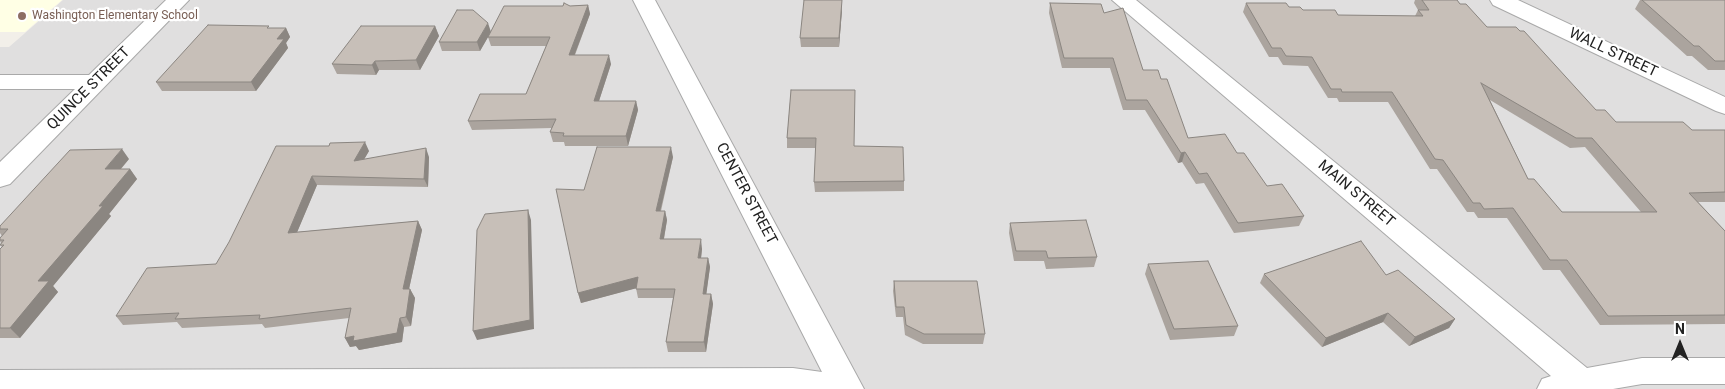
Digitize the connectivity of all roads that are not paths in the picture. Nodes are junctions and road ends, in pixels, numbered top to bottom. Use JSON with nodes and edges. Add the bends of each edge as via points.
{"nodes":[{"id":1,"x":178,"y":0,"type":"edge"},
{"id":2,"x":644,"y":0,"type":"edge"},
{"id":3,"x":1124,"y":0,"type":"edge"},
{"id":4,"x":1501,"y":0,"type":"edge"},
{"id":5,"x":0,"y":82,"type":"edge"},
{"id":6,"x":95,"y":82,"type":"junction"},
{"id":7,"x":1725,"y":106,"type":"edge"},
{"id":8,"x":0,"y":178,"type":"edge"},
{"id":9,"x":1725,"y":372,"type":"edge"},
{"id":10,"x":0,"y":384,"type":"edge"},
{"id":11,"x":354,"y":386,"type":"edge"},
{"id":12,"x":1575,"y":387,"type":"edge"},
{"id":13,"x":840,"y":389,"type":"edge"},
{"id":14,"x":848,"y":389,"type":"edge"}],
"edges":[{"from":1,"to":6,"type":"street","name":"QUINCE STREET"},
{"from":2,"to":14,"type":"street","name":"CENTER STREET"},
{"from":3,"to":12,"type":"street","name":"MAIN STREET"},
{"from":4,"to":7,"type":"street","name":"WALL STREET"},
{"from":5,"to":6,"type":"street"},
{"from":6,"to":8,"type":"street","name":"QUINCE STREET"},
{"from":9,"to":12,"type":"street","via":[[1642,371]]},
{"from":10,"to":11,"type":"street"},
{"from":11,"to":13,"type":"street","via":[[793,382]]}]}
